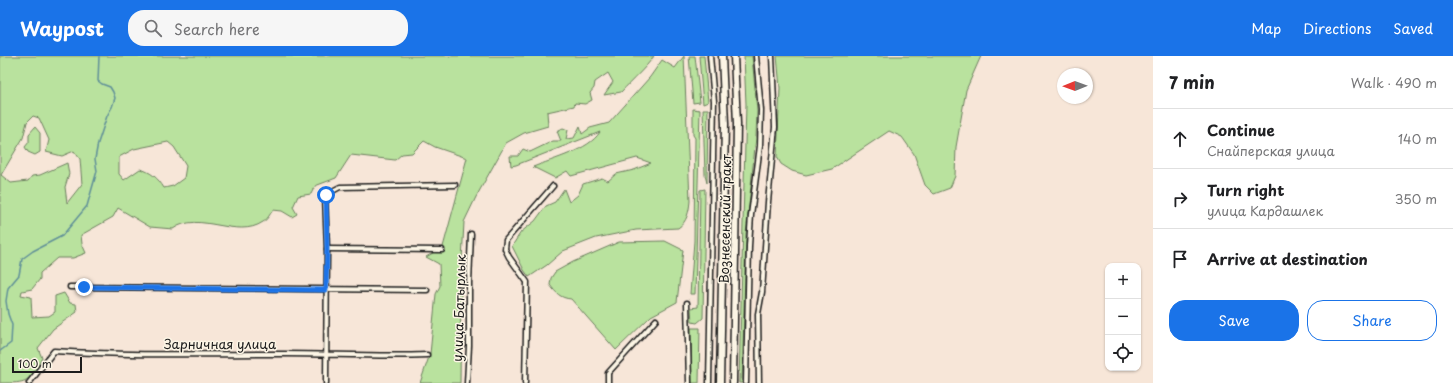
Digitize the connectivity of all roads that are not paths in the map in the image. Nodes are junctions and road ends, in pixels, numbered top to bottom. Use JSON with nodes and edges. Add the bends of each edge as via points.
{"nodes":[{"id":1,"x":710,"y":56,"type":"edge"},
{"id":2,"x":722,"y":56,"type":"edge"},
{"id":3,"x":734,"y":56,"type":"edge"},
{"id":4,"x":756,"y":56,"type":"edge"},
{"id":5,"x":772,"y":56,"type":"edge"},
{"id":6,"x":455,"y":185,"type":"dead end"},
{"id":7,"x":554,"y":186,"type":"dead end"},
{"id":8,"x":471,"y":234,"type":"dead end"},
{"id":9,"x":327,"y":249,"type":"junction"},
{"id":10,"x":442,"y":250,"type":"dead end"},
{"id":11,"x":70,"y":287,"type":"dead end"},
{"id":12,"x":326,"y":290,"type":"junction"},
{"id":13,"x":427,"y":290,"type":"dead end"},
{"id":14,"x":687,"y":303,"type":"dead end"},
{"id":15,"x":656,"y":320,"type":"dead end"},
{"id":16,"x":326,"y":354,"type":"junction"},
{"id":17,"x":427,"y":355,"type":"dead end"},
{"id":18,"x":29,"y":383,"type":"edge"},
{"id":19,"x":326,"y":383,"type":"edge"},
{"id":20,"x":466,"y":383,"type":"edge"},
{"id":21,"x":525,"y":383,"type":"edge"},
{"id":22,"x":608,"y":383,"type":"edge"},
{"id":23,"x":689,"y":383,"type":"edge"},
{"id":24,"x":709,"y":383,"type":"edge"},
{"id":25,"x":720,"y":383,"type":"edge"},
{"id":26,"x":733,"y":383,"type":"edge"},
{"id":27,"x":746,"y":383,"type":"edge"},
{"id":28,"x":759,"y":383,"type":"edge"}],
"edges":[{"from":1,"to":24,"type":"street","via":[[714,109]]},
{"from":2,"to":25,"type":"main road","name":"Вознесенский тракт","via":[[725,124]]},
{"from":3,"to":26,"type":"main road","name":"Вознесенский тракт","via":[[737,124]]},
{"from":4,"to":27,"type":"street","via":[[761,110],[760,146],[749,246]]},
{"from":5,"to":28,"type":"street","via":[[775,127],[758,314]]},
{"from":6,"to":9,"type":"street","via":[[340,187],[326,195]]},
{"from":7,"to":21,"type":"street","via":[[506,240],[505,249],[527,282]]},
{"from":8,"to":20,"type":"street","name":"улица Батырлык"},
{"from":9,"to":10,"type":"street"},
{"from":9,"to":12,"type":"street"},
{"from":11,"to":12,"type":"street"},
{"from":12,"to":13,"type":"street"},
{"from":12,"to":16,"type":"street"},
{"from":14,"to":23,"type":"street"},
{"from":15,"to":22,"type":"street","via":[[608,373]]},
{"from":16,"to":17,"type":"street","name":"Зарничная улица"},
{"from":16,"to":18,"type":"street","name":"Зарничная улица","via":[[100,354],[54,351]]},
{"from":16,"to":19,"type":"street"}]}
